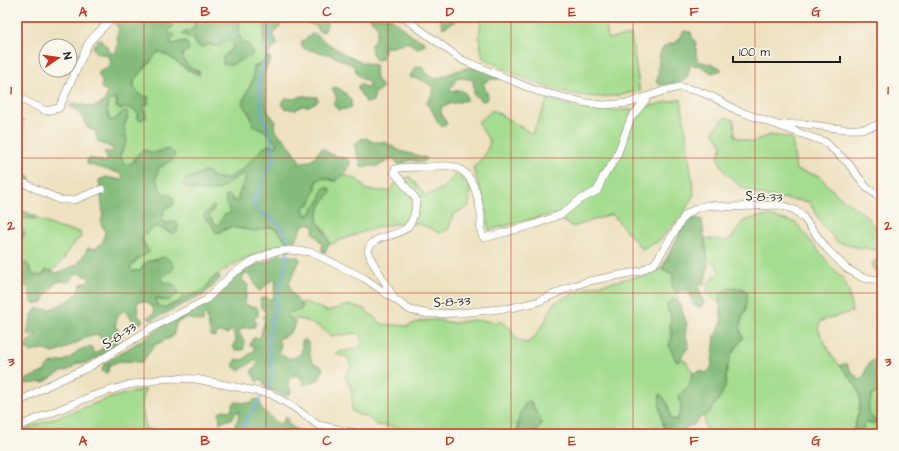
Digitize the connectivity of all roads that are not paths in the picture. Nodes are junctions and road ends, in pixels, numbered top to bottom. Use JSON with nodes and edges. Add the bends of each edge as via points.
{"nodes":[{"id":1,"x":110,"y":17,"type":"edge"},
{"id":2,"x":403,"y":17,"type":"edge"},
{"id":3,"x":17,"y":97,"type":"edge"},
{"id":4,"x":648,"y":97,"type":"junction"},
{"id":5,"x":17,"y":121,"type":"edge"},
{"id":6,"x":882,"y":123,"type":"edge"},
{"id":7,"x":779,"y":126,"type":"junction"},
{"id":8,"x":17,"y":131,"type":"edge"},
{"id":9,"x":17,"y":180,"type":"edge"},
{"id":10,"x":102,"y":189,"type":"dead end"},
{"id":11,"x":882,"y":199,"type":"edge"},
{"id":12,"x":882,"y":280,"type":"edge"},
{"id":13,"x":396,"y":301,"type":"junction"},
{"id":14,"x":17,"y":404,"type":"edge"},
{"id":15,"x":17,"y":427,"type":"edge"},
{"id":16,"x":361,"y":434,"type":"edge"}],
"edges":[{"from":1,"to":3,"type":"street","via":[[112,18],[89,42],[59,108],[46,110]]},
{"from":2,"to":4,"type":"street","via":[[462,60],[538,91],[604,105]]},
{"from":4,"to":7,"type":"street","via":[[680,87],[713,96],[738,111]]},
{"from":4,"to":13,"type":"street","via":[[631,118],[615,160],[597,190],[562,214],[533,225],[484,238],[481,235],[478,199],[474,185],[462,170],[450,166],[405,166],[395,169],[394,172],[416,200],[416,213],[411,225],[396,234],[380,239],[369,246],[368,250]]},
{"from":5,"to":8,"type":"street","via":[[20,129]]},
{"from":6,"to":7,"type":"street","via":[[868,129],[850,130],[811,124]]},
{"from":7,"to":11,"type":"street","via":[[825,142],[868,188]]},
{"from":9,"to":10,"type":"street","via":[[60,200],[74,200]]},
{"from":12,"to":13,"type":"street","name":"Տ-8-33","number":"Տ-8-33","via":[[863,278],[846,268],[795,210],[780,206],[708,205],[685,215],[655,263],[641,271],[589,281],[537,302],[510,308],[429,314],[410,310]]},
{"from":13,"to":14,"type":"street","name":"Տ-8-33","number":"Տ-8-33","via":[[364,278],[311,252],[273,252],[232,274],[206,300],[155,326],[89,367],[48,385]]},
{"from":15,"to":16,"type":"street","via":[[92,396],[128,385],[167,378],[196,379],[271,394],[318,425]]}]}
